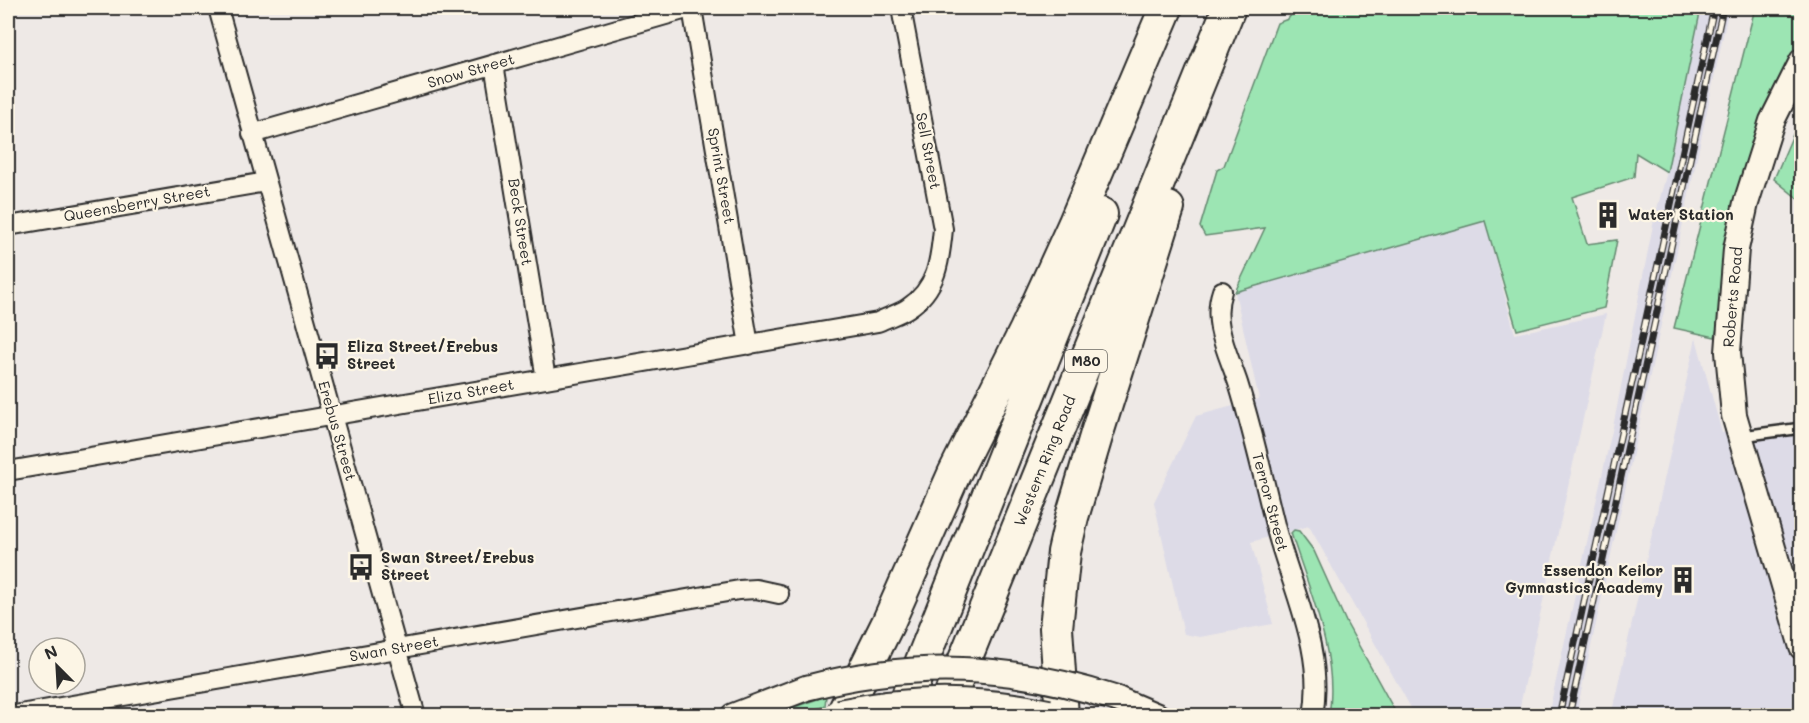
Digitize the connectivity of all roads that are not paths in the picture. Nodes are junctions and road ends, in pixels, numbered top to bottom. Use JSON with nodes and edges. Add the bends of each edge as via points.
{"nodes":[{"id":1,"x":218,"y":8,"type":"edge"},
{"id":2,"x":691,"y":8,"type":"edge"},
{"id":3,"x":901,"y":8,"type":"edge"},
{"id":4,"x":1166,"y":8,"type":"edge"},
{"id":5,"x":1185,"y":8,"type":"edge"},
{"id":6,"x":1229,"y":8,"type":"edge"},
{"id":7,"x":1243,"y":8,"type":"edge"},
{"id":8,"x":1802,"y":61,"type":"edge"},
{"id":9,"x":494,"y":64,"type":"junction"},
{"id":10,"x":1802,"y":89,"type":"edge"},
{"id":11,"x":252,"y":134,"type":"junction"},
{"id":12,"x":266,"y":182,"type":"junction"},
{"id":13,"x":8,"y":226,"type":"edge"},
{"id":14,"x":1222,"y":291,"type":"dead end"},
{"id":15,"x":926,"y":293,"type":"joint"},
{"id":16,"x":749,"y":345,"type":"junction"},
{"id":17,"x":546,"y":379,"type":"junction"},
{"id":18,"x":332,"y":416,"type":"junction"},
{"id":19,"x":1802,"y":428,"type":"edge"},
{"id":20,"x":1740,"y":436,"type":"junction"},
{"id":21,"x":8,"y":471,"type":"edge"},
{"id":22,"x":779,"y":594,"type":"dead end"},
{"id":23,"x":1802,"y":647,"type":"edge"},
{"id":24,"x":398,"y":649,"type":"junction"},
{"id":25,"x":8,"y":716,"type":"edge"},
{"id":26,"x":416,"y":716,"type":"edge"},
{"id":27,"x":733,"y":716,"type":"edge"},
{"id":28,"x":841,"y":716,"type":"edge"},
{"id":29,"x":900,"y":716,"type":"edge"},
{"id":30,"x":942,"y":716,"type":"edge"},
{"id":31,"x":1048,"y":716,"type":"edge"},
{"id":32,"x":1062,"y":716,"type":"edge"},
{"id":33,"x":1157,"y":716,"type":"edge"},
{"id":34,"x":1313,"y":716,"type":"edge"}],
"edges":[{"from":1,"to":11,"type":"street","name":"Erebus Street"},
{"from":2,"to":9,"type":"street","name":"Snow Street"},
{"from":2,"to":16,"type":"street","name":"Sprint Street"},
{"from":3,"to":15,"type":"street","name":"Sell Street","via":[[943,229],[940,264]]},
{"from":4,"to":28,"type":"highway","via":[[1031,319]]},
{"from":5,"to":29,"type":"highway","number":"M80"},
{"from":6,"to":30,"type":"highway","name":"Western Ring Road","number":"M80"},
{"from":7,"to":32,"type":"highway","via":[[1170,199],[1072,517],[1056,628]]},
{"from":8,"to":20,"type":"street","name":"Roberts Road","via":[[1772,121],[1736,249],[1728,368]]},
{"from":9,"to":11,"type":"street","name":"Snow Street"},
{"from":9,"to":17,"type":"street","name":"Beck Street"},
{"from":10,"to":20,"type":"street","name":"Roberts Road","via":[[1771,166],[1748,256],[1738,341]]},
{"from":11,"to":12,"type":"street","name":"Erebus Street"},
{"from":12,"to":13,"type":"street","name":"Queensberry Street"},
{"from":12,"to":18,"type":"street","name":"Erebus Street"},
{"from":14,"to":34,"type":"street","name":"Terror Street","via":[[1220,328],[1311,646],[1316,680]]},
{"from":15,"to":16,"type":"street","name":"Eliza Street","via":[[908,308],[878,322]]},
{"from":16,"to":17,"type":"street","name":"Eliza Street"},
{"from":17,"to":18,"type":"street","name":"Eliza Street"},
{"from":18,"to":21,"type":"street","name":"Eliza Street"},
{"from":18,"to":24,"type":"street","name":"Erebus Street"},
{"from":19,"to":20,"type":"lane"},
{"from":20,"to":23,"type":"street","name":"Roberts Road"},
{"from":22,"to":24,"type":"street","name":"Swan Street","via":[[739,590]]},
{"from":24,"to":25,"type":"street","name":"Swan Street"},
{"from":24,"to":26,"type":"street","name":"Erebus Street"},
{"from":27,"to":33,"type":"street","bridge":true,"via":[[806,688],[857,676],[963,669],[1047,679],[1117,699]]},
{"from":28,"to":31,"type":"highway","bridge":true,"via":[[881,708],[943,704],[992,706]]}]}
